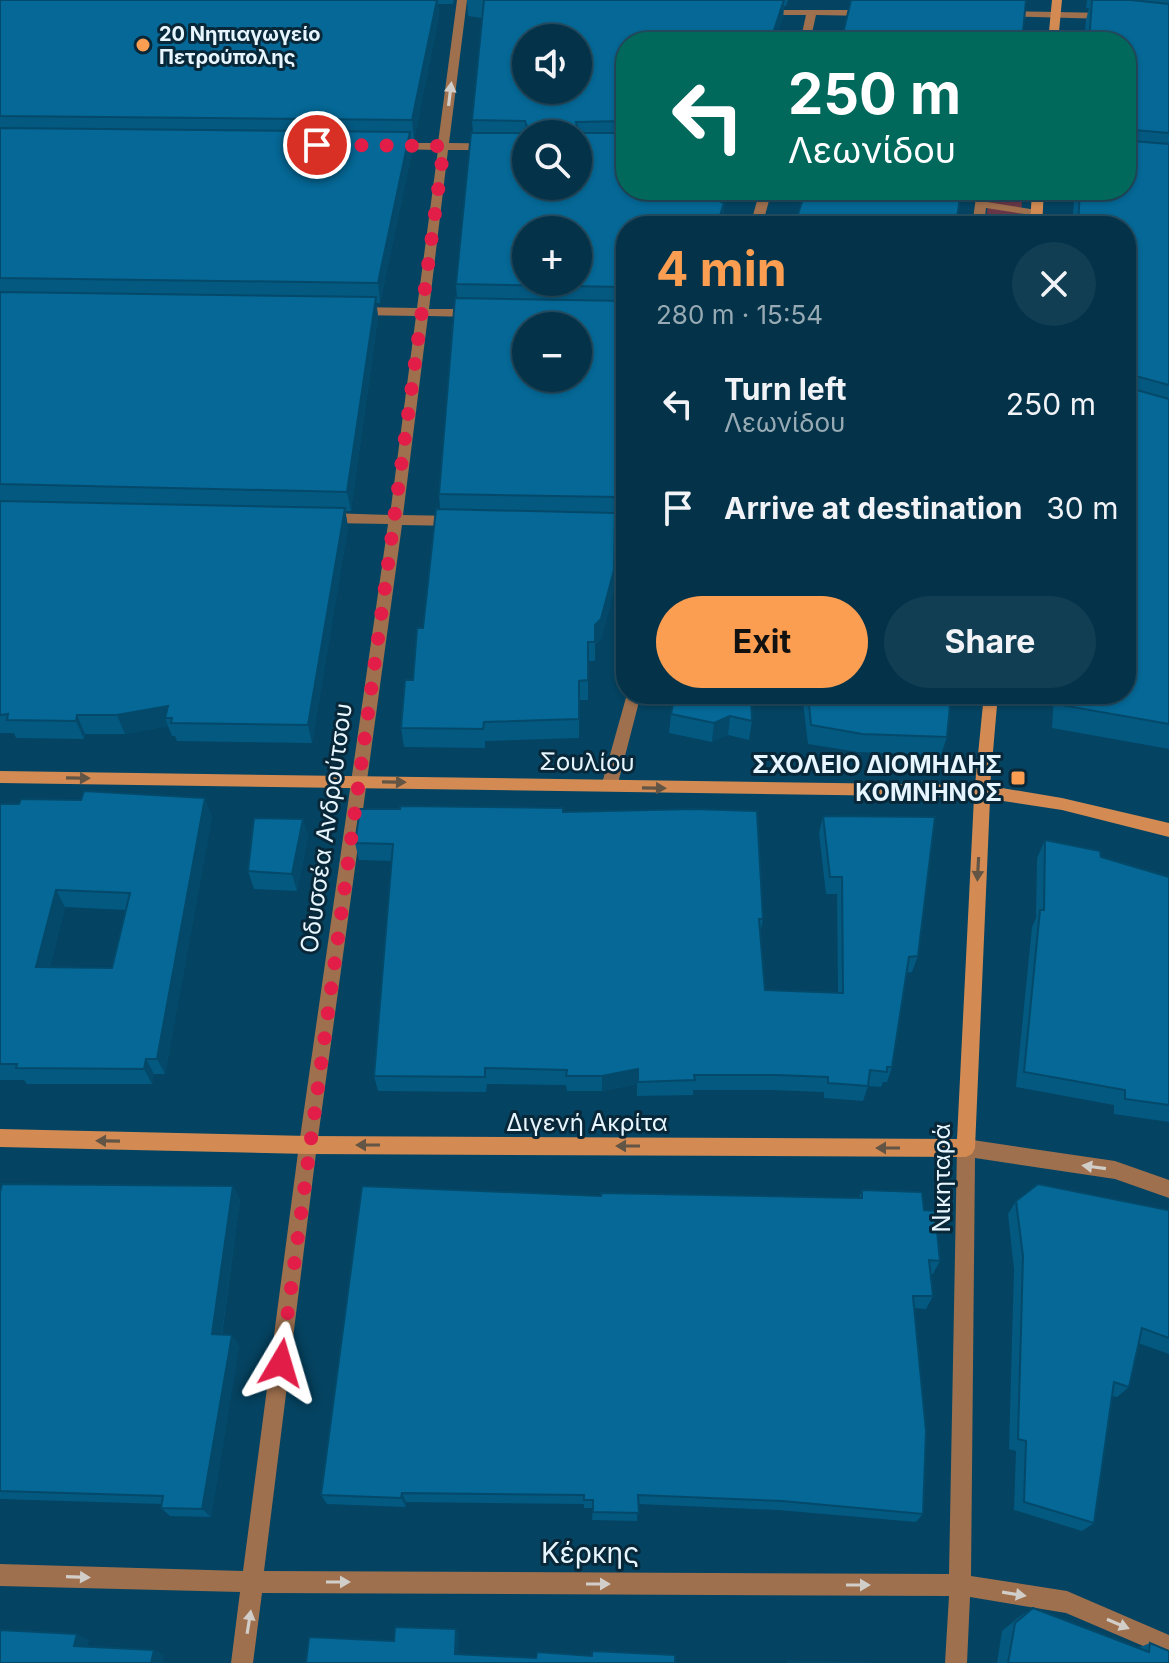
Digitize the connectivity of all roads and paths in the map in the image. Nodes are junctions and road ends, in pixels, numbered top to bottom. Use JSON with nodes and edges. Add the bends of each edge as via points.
{"nodes":[{"id":1,"x":1057,"y":0,"type":"edge"},
{"id":2,"x":461,"y":6,"type":"edge"},
{"id":3,"x":445,"y":11,"type":"dead end"},
{"id":4,"x":477,"y":11,"type":"dead end"},
{"id":5,"x":748,"y":12,"type":"edge"},
{"id":6,"x":812,"y":13,"type":"junction"},
{"id":7,"x":873,"y":13,"type":"edge"},
{"id":8,"x":996,"y":14,"type":"edge"},
{"id":9,"x":1056,"y":14,"type":"junction"},
{"id":10,"x":1115,"y":17,"type":"edge"},
{"id":11,"x":807,"y":32,"type":"edge"},
{"id":12,"x":1054,"y":32,"type":"edge"},
{"id":13,"x":380,"y":145,"type":"edge"},
{"id":14,"x":444,"y":146,"type":"junction"},
{"id":15,"x":512,"y":147,"type":"edge"},
{"id":16,"x":982,"y":200,"type":"edge"},
{"id":17,"x":1038,"y":200,"type":"edge"},
{"id":18,"x":981,"y":204,"type":"junction"},
{"id":19,"x":1037,"y":213,"type":"junction"},
{"id":20,"x":979,"y":216,"type":"edge"},
{"id":21,"x":1037,"y":216,"type":"edge"},
{"id":22,"x":344,"y":311,"type":"edge"},
{"id":23,"x":422,"y":312,"type":"junction"},
{"id":24,"x":485,"y":313,"type":"edge"},
{"id":25,"x":317,"y":518,"type":"edge"},
{"id":26,"x":396,"y":519,"type":"junction"},
{"id":27,"x":473,"y":521,"type":"edge"},
{"id":28,"x":580,"y":524,"type":"edge"},
{"id":29,"x":616,"y":525,"type":"edge"},
{"id":30,"x":631,"y":704,"type":"edge"},
{"id":31,"x":990,"y":704,"type":"edge"},
{"id":32,"x":0,"y":777,"type":"edge"},
{"id":33,"x":359,"y":782,"type":"junction"},
{"id":34,"x":609,"y":787,"type":"junction"},
{"id":35,"x":982,"y":791,"type":"junction"},
{"id":36,"x":1169,"y":830,"type":"edge"},
{"id":37,"x":0,"y":1138,"type":"edge"},
{"id":38,"x":308,"y":1145,"type":"junction"},
{"id":39,"x":966,"y":1148,"type":"junction"},
{"id":40,"x":1169,"y":1189,"type":"edge"},
{"id":41,"x":0,"y":1575,"type":"edge"},
{"id":42,"x":255,"y":1582,"type":"junction"},
{"id":43,"x":960,"y":1585,"type":"junction"},
{"id":44,"x":1169,"y":1646,"type":"edge"},
{"id":45,"x":242,"y":1663,"type":"edge"},
{"id":46,"x":956,"y":1663,"type":"edge"}],
"edges":[{"from":1,"to":9,"type":"street"},
{"from":2,"to":3,"type":"street"},
{"from":2,"to":4,"type":"street"},
{"from":14,"to":2,"type":"street","name":"Οδυσσέα Ανδρούτσου","one_way":true},
{"from":5,"to":6,"type":"street"},
{"from":6,"to":7,"type":"street"},
{"from":6,"to":11,"type":"street"},
{"from":8,"to":9,"type":"street"},
{"from":9,"to":10,"type":"street"},
{"from":9,"to":12,"type":"street"},
{"from":13,"to":14,"type":"street"},
{"from":14,"to":15,"type":"street"},
{"from":14,"to":23,"type":"street","name":"Οδυσσέα Ανδρούτσου"},
{"from":16,"to":18,"type":"street"},
{"from":17,"to":19,"type":"street"},
{"from":18,"to":19,"type":"street"},
{"from":18,"to":20,"type":"street"},
{"from":19,"to":21,"type":"street"},
{"from":22,"to":23,"type":"street"},
{"from":23,"to":24,"type":"street"},
{"from":23,"to":26,"type":"street","name":"Οδυσσέα Ανδρούτσου"},
{"from":25,"to":26,"type":"street"},
{"from":26,"to":27,"type":"street"},
{"from":26,"to":33,"type":"street","name":"Οδυσσέα Ανδρούτσου"},
{"from":28,"to":29,"type":"street"},
{"from":30,"to":34,"type":"street"},
{"from":31,"to":35,"type":"street","name":"Νικηταρά"},
{"from":32,"to":33,"type":"street","name":"Σουλίου","one_way":true},
{"from":33,"to":34,"type":"street","name":"Σουλίου","one_way":true},
{"from":33,"to":38,"type":"street","name":"Οδυσσέα Ανδρούτσου"},
{"from":34,"to":35,"type":"street","name":"Σουλίου","one_way":true},
{"from":35,"to":36,"type":"street","name":"Σουλίου"},
{"from":35,"to":39,"type":"street","name":"Νικηταρά","one_way":true},
{"from":38,"to":37,"type":"street","name":"Διγενή Ακρίτα","one_way":true},
{"from":39,"to":38,"type":"street","name":"Διγενή Ακρίτα","one_way":true},
{"from":38,"to":42,"type":"street","name":"Οδυσσέα Ανδρούτσου"},
{"from":40,"to":39,"type":"street","name":"Διγενή Ακρίτα","one_way":true,"via":[[1115,1170]]},
{"from":39,"to":43,"type":"street","name":"Νικηταρά"},
{"from":41,"to":42,"type":"street","name":"Κέρκης","one_way":true},
{"from":42,"to":43,"type":"street","name":"Κέρκης","one_way":true},
{"from":45,"to":42,"type":"street","name":"Οδυσσέα Ανδρούτσου","one_way":true},
{"from":43,"to":44,"type":"street","name":"Κέρκης","one_way":true,"via":[[1067,1602]]},
{"from":43,"to":46,"type":"street","name":"Νικηταρά"}]}
